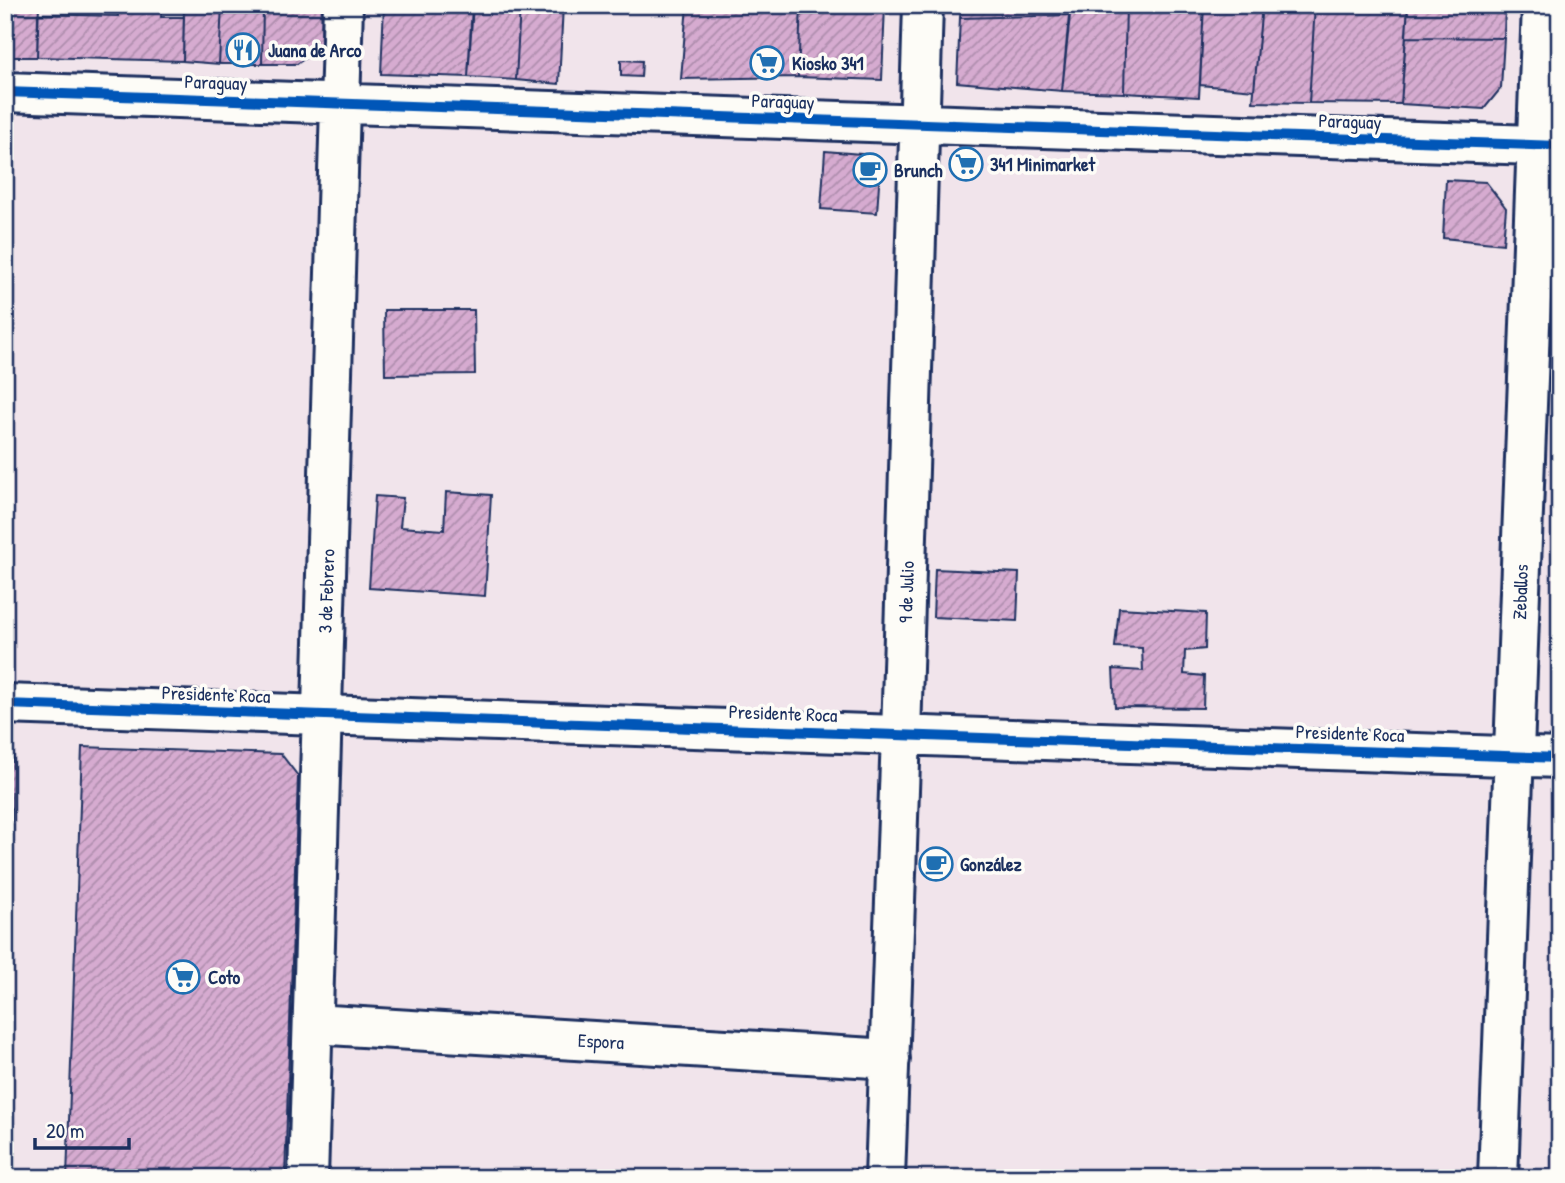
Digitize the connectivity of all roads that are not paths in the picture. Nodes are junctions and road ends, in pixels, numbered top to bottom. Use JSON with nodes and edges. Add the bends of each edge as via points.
{"nodes":[{"id":1,"x":343,"y":5,"type":"edge"},
{"id":2,"x":923,"y":5,"type":"edge"},
{"id":3,"x":1542,"y":5,"type":"edge"},
{"id":4,"x":5,"y":92,"type":"edge"},
{"id":5,"x":340,"y":103,"type":"junction"},
{"id":6,"x":920,"y":124,"type":"junction"},
{"id":7,"x":1548,"y":146,"type":"edge"},
{"id":8,"x":5,"y":704,"type":"edge"},
{"id":9,"x":322,"y":715,"type":"junction"},
{"id":10,"x":901,"y":735,"type":"junction"},
{"id":11,"x":1514,"y":757,"type":"junction"},
{"id":12,"x":1560,"y":758,"type":"edge"},
{"id":13,"x":313,"y":1024,"type":"junction"},
{"id":14,"x":890,"y":1059,"type":"junction"},
{"id":15,"x":308,"y":1178,"type":"edge"},
{"id":16,"x":886,"y":1178,"type":"edge"},
{"id":17,"x":1498,"y":1178,"type":"edge"}],
"edges":[{"from":1,"to":5,"type":"street","name":"3 de Febrero"},
{"from":2,"to":6,"type":"street","name":"9 de Julio"},
{"from":3,"to":7,"type":"street","name":"Zeballos"},
{"from":4,"to":5,"type":"street","name":"Paraguay"},
{"from":5,"to":6,"type":"street","name":"Paraguay"},
{"from":5,"to":9,"type":"street","name":"3 de Febrero"},
{"from":6,"to":7,"type":"street","name":"Paraguay"},
{"from":6,"to":10,"type":"street","name":"9 de Julio"},
{"from":7,"to":11,"type":"street","name":"Zeballos"},
{"from":8,"to":9,"type":"street","name":"Presidente Roca"},
{"from":9,"to":10,"type":"street","name":"Presidente Roca"},
{"from":9,"to":13,"type":"street","name":"3 de Febrero"},
{"from":10,"to":11,"type":"street","name":"Presidente Roca"},
{"from":10,"to":14,"type":"street","name":"9 de Julio"},
{"from":11,"to":12,"type":"street","name":"Presidente Roca"},
{"from":11,"to":17,"type":"street","name":"Zeballos"},
{"from":13,"to":14,"type":"street","name":"Espora"},
{"from":13,"to":15,"type":"street","name":"3 de Febrero"},
{"from":14,"to":16,"type":"street","name":"9 de Julio"}]}
